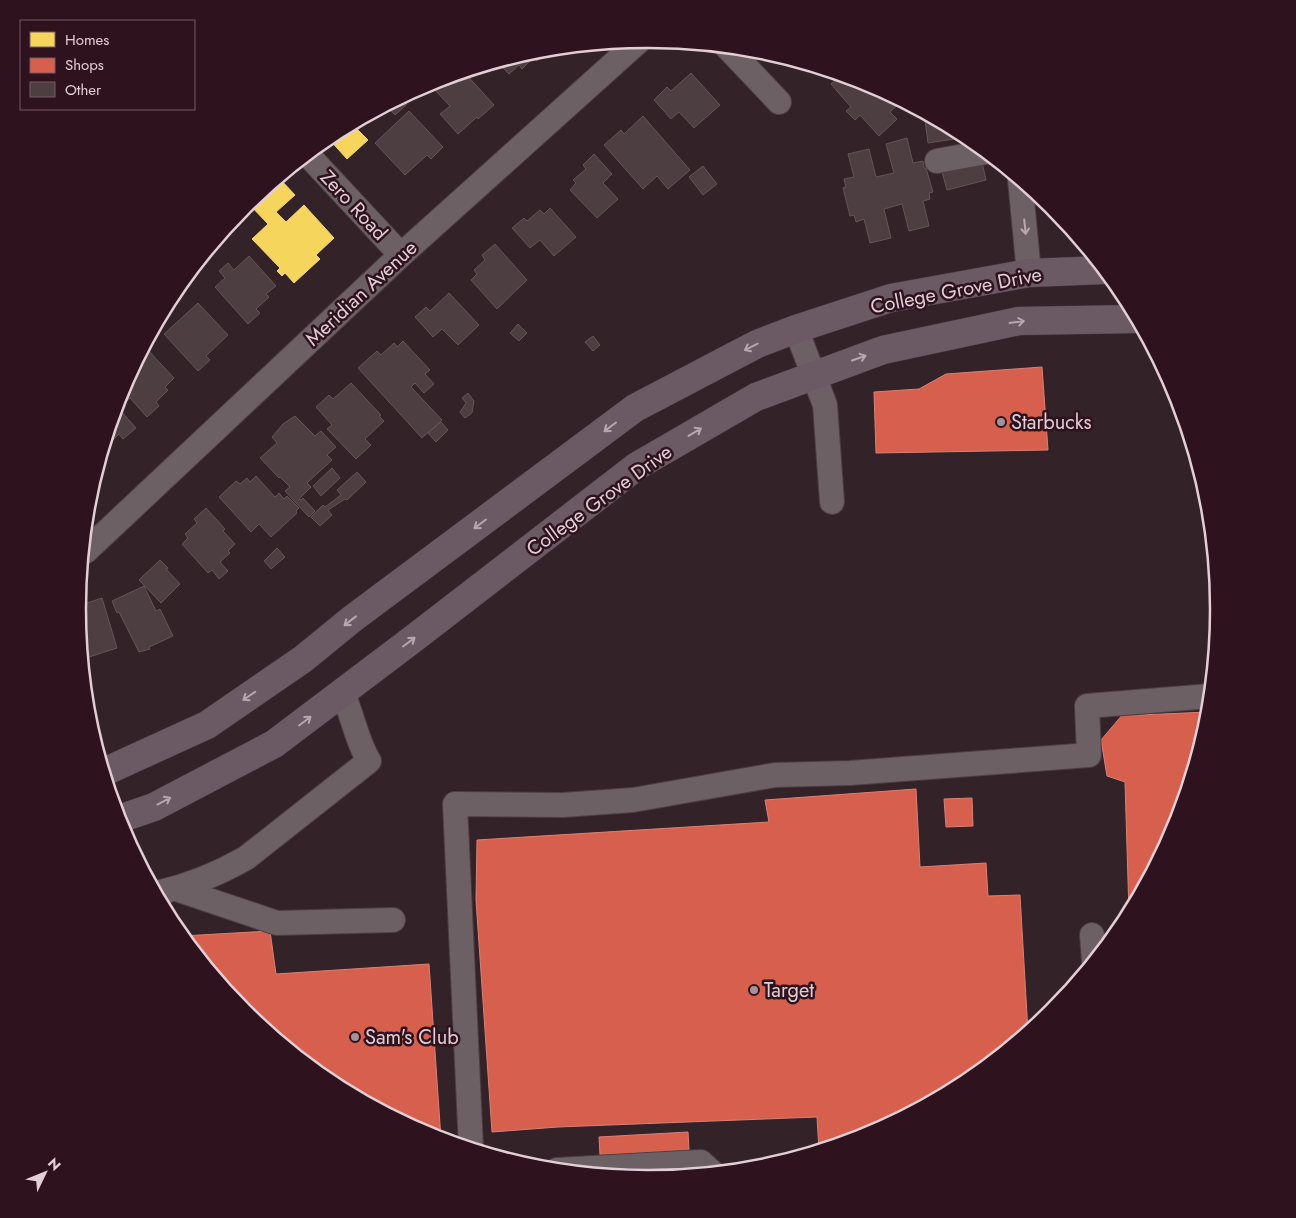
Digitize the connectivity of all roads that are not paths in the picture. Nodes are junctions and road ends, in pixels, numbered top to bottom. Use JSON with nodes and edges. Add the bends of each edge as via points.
{"nodes":[{"id":1,"x":631,"y":48,"type":"edge"},
{"id":2,"x":734,"y":54,"type":"edge"},
{"id":3,"x":779,"y":102,"type":"dead end"},
{"id":4,"x":976,"y":154,"type":"edge"},
{"id":5,"x":312,"y":160,"type":"edge"},
{"id":6,"x":937,"y":161,"type":"dead end"},
{"id":7,"x":1021,"y":190,"type":"edge"},
{"id":8,"x":401,"y":255,"type":"junction"},
{"id":9,"x":1095,"y":270,"type":"edge"},
{"id":10,"x":1029,"y":273,"type":"junction"},
{"id":11,"x":1128,"y":318,"type":"edge"},
{"id":12,"x":796,"y":328,"type":"junction"},
{"id":13,"x":812,"y":374,"type":"junction"},
{"id":14,"x":832,"y":502,"type":"dead end"},
{"id":15,"x":90,"y":547,"type":"edge"},
{"id":16,"x":342,"y":692,"type":"junction"},
{"id":17,"x":1203,"y":697,"type":"edge"},
{"id":18,"x":110,"y":769,"type":"edge"},
{"id":19,"x":126,"y":817,"type":"edge"},
{"id":20,"x":166,"y":891,"type":"edge"},
{"id":21,"x":393,"y":920,"type":"dead end"},
{"id":22,"x":1092,"y":935,"type":"dead end"},
{"id":23,"x":1093,"y":951,"type":"edge"},
{"id":24,"x":471,"y":1142,"type":"edge"},
{"id":25,"x":707,"y":1167,"type":"edge"},
{"id":26,"x":597,"y":1168,"type":"edge"}],
"edges":[{"from":1,"to":8,"type":"street","name":"Meridian Avenue"},
{"from":2,"to":3,"type":"street"},
{"from":4,"to":6,"type":"street"},
{"from":5,"to":8,"type":"street","name":"Zero Road"},
{"from":7,"to":10,"type":"street","one_way":true},
{"from":8,"to":15,"type":"street","name":"Meridian Avenue"},
{"from":9,"to":10,"type":"main road","name":"College Grove Drive"},
{"from":10,"to":12,"type":"main road","name":"College Grove Drive","via":[[891,298]]},
{"from":13,"to":11,"type":"main road","name":"College Grove Drive","one_way":true,"via":[[883,350],[1019,321]]},
{"from":12,"to":13,"type":"street"},
{"from":12,"to":18,"type":"main road","name":"College Grove Drive","one_way":true,"via":[[758,344],[635,408],[303,659],[206,725]]},
{"from":13,"to":14,"type":"street","via":[[824,406]]},
{"from":16,"to":13,"type":"main road","name":"College Grove Drive","one_way":true,"via":[[638,466],[756,397]]},
{"from":19,"to":16,"type":"main road","name":"College Grove Drive","one_way":true,"via":[[154,807],[274,744]]},
{"from":16,"to":20,"type":"street","via":[[369,762],[246,858],[224,871]]},
{"from":17,"to":24,"type":"street","via":[[1087,706],[1089,756],[850,773],[775,775],[633,800],[563,805],[455,804]]},
{"from":20,"to":21,"type":"street","via":[[277,923]]},
{"from":22,"to":23,"type":"street"},
{"from":25,"to":26,"type":"street","via":[[701,1162]]}]}
